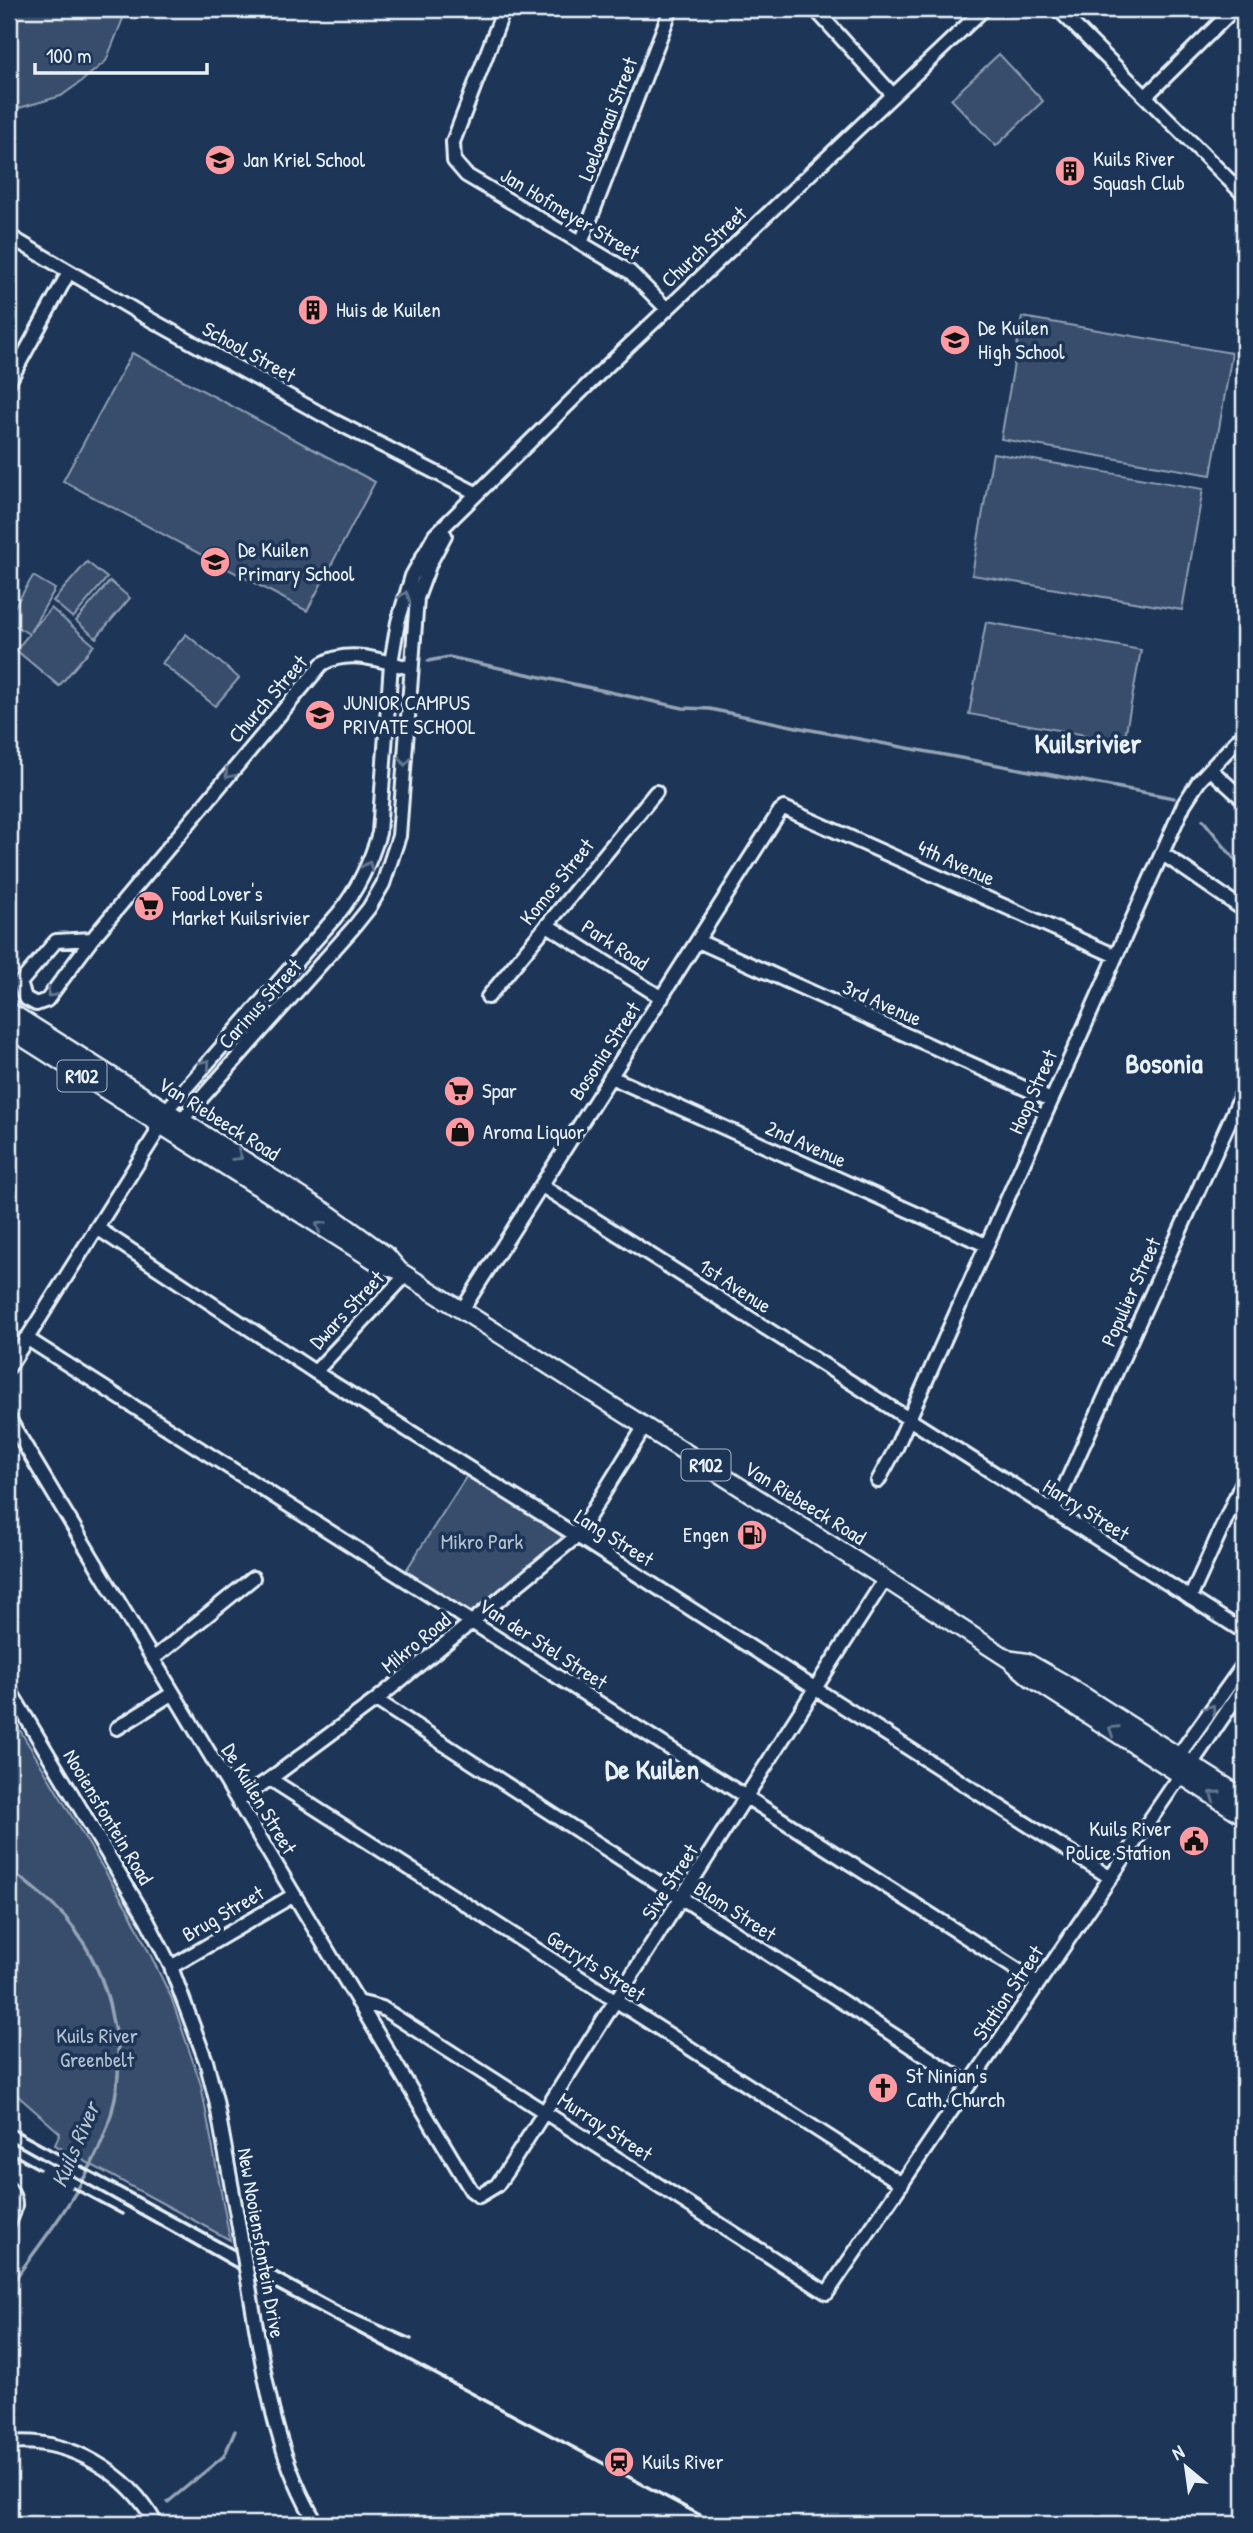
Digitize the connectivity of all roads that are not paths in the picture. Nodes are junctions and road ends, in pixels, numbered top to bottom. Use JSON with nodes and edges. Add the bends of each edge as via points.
{"nodes":[{"id":1,"x":504,"y":9,"type":"edge"},
{"id":2,"x":671,"y":9,"type":"edge"},
{"id":3,"x":815,"y":9,"type":"edge"},
{"id":4,"x":984,"y":9,"type":"edge"},
{"id":5,"x":1058,"y":9,"type":"edge"},
{"id":6,"x":1234,"y":9,"type":"edge"},
{"id":7,"x":892,"y":94,"type":"junction"},
{"id":8,"x":1146,"y":96,"type":"junction"},
{"id":9,"x":1244,"y":195,"type":"edge"},
{"id":10,"x":9,"y":236,"type":"edge"},
{"id":11,"x":581,"y":243,"type":"junction"},
{"id":12,"x":69,"y":272,"type":"junction"},
{"id":13,"x":667,"y":309,"type":"junction"},
{"id":14,"x":9,"y":382,"type":"edge"},
{"id":15,"x":476,"y":493,"type":"junction"},
{"id":16,"x":455,"y":517,"type":"junction"},
{"id":17,"x":391,"y":663,"type":"junction"},
{"id":18,"x":410,"y":668,"type":"junction"},
{"id":19,"x":1244,"y":733,"type":"edge"},
{"id":20,"x":1210,"y":769,"type":"junction"},
{"id":21,"x":656,"y":792,"type":"dead end"},
{"id":22,"x":1244,"y":800,"type":"edge"},
{"id":23,"x":780,"y":811,"type":"joint"},
{"id":24,"x":1163,"y":854,"type":"junction"},
{"id":25,"x":1244,"y":910,"type":"edge"},
{"id":26,"x":547,"y":925,"type":"junction"},
{"id":27,"x":92,"y":939,"type":"junction"},
{"id":28,"x":698,"y":940,"type":"junction"},
{"id":29,"x":1116,"y":956,"type":"junction"},
{"id":30,"x":20,"y":983,"type":"junction"},
{"id":31,"x":9,"y":992,"type":"edge"},
{"id":32,"x":488,"y":996,"type":"dead end"},
{"id":33,"x":662,"y":998,"type":"junction"},
{"id":34,"x":9,"y":1011,"type":"edge"},
{"id":35,"x":9,"y":1029,"type":"edge"},
{"id":36,"x":611,"y":1077,"type":"junction"},
{"id":37,"x":1244,"y":1088,"type":"edge"},
{"id":38,"x":1051,"y":1100,"type":"junction"},
{"id":39,"x":165,"y":1123,"type":"junction"},
{"id":40,"x":542,"y":1186,"type":"junction"},
{"id":41,"x":97,"y":1228,"type":"junction"},
{"id":42,"x":986,"y":1245,"type":"junction"},
{"id":43,"x":403,"y":1273,"type":"junction"},
{"id":44,"x":462,"y":1310,"type":"junction"},
{"id":45,"x":26,"y":1338,"type":"junction"},
{"id":46,"x":9,"y":1367,"type":"edge"},
{"id":47,"x":315,"y":1372,"type":"junction"},
{"id":48,"x":9,"y":1419,"type":"edge"},
{"id":49,"x":908,"y":1419,"type":"junction"},
{"id":50,"x":645,"y":1426,"type":"junction"},
{"id":51,"x":1244,"y":1479,"type":"edge"},
{"id":52,"x":878,"y":1481,"type":"dead end"},
{"id":53,"x":1053,"y":1512,"type":"junction"},
{"id":54,"x":578,"y":1536,"type":"junction"},
{"id":55,"x":253,"y":1578,"type":"dead end"},
{"id":56,"x":885,"y":1579,"type":"junction"},
{"id":57,"x":1190,"y":1598,"type":"junction"},
{"id":58,"x":473,"y":1622,"type":"junction"},
{"id":59,"x":1244,"y":1632,"type":"edge"},
{"id":60,"x":153,"y":1660,"type":"junction"},
{"id":61,"x":1244,"y":1664,"type":"edge"},
{"id":62,"x":1244,"y":1686,"type":"edge"},
{"id":63,"x":9,"y":1689,"type":"edge"},
{"id":64,"x":816,"y":1691,"type":"junction"},
{"id":65,"x":173,"y":1693,"type":"junction"},
{"id":66,"x":376,"y":1700,"type":"junction"},
{"id":67,"x":117,"y":1728,"type":"dead end"},
{"id":68,"x":1180,"y":1769,"type":"junction"},
{"id":69,"x":270,"y":1779,"type":"junction"},
{"id":70,"x":747,"y":1797,"type":"junction"},
{"id":71,"x":1244,"y":1798,"type":"edge"},
{"id":72,"x":238,"y":1800,"type":"junction"},
{"id":73,"x":1244,"y":1816,"type":"edge"},
{"id":74,"x":1111,"y":1878,"type":"junction"},
{"id":75,"x":294,"y":1895,"type":"junction"},
{"id":76,"x":682,"y":1900,"type":"junction"},
{"id":77,"x":171,"y":1967,"type":"junction"},
{"id":78,"x":1038,"y":1983,"type":"junction"},
{"id":79,"x":358,"y":2001,"type":"junction"},
{"id":80,"x":616,"y":2002,"type":"junction"},
{"id":81,"x":969,"y":2084,"type":"junction"},
{"id":82,"x":546,"y":2112,"type":"junction"},
{"id":83,"x":902,"y":2184,"type":"junction"},
{"id":84,"x":11,"y":2192,"type":"edge"},
{"id":85,"x":479,"y":2196,"type":"joint"},
{"id":86,"x":9,"y":2222,"type":"edge"},
{"id":87,"x":827,"y":2293,"type":"joint"},
{"id":88,"x":9,"y":2443,"type":"edge"},
{"id":89,"x":156,"y":2524,"type":"edge"},
{"id":90,"x":317,"y":2524,"type":"edge"}],
"edges":[{"from":1,"to":11,"type":"street","name":"Jan Hofmeyer Street","via":[[453,142],[453,155],[467,174]]},
{"from":2,"to":11,"type":"street","name":"Loeloeraai Street"},
{"from":3,"to":7,"type":"street"},
{"from":4,"to":7,"type":"street","name":"Church Street"},
{"from":5,"to":8,"type":"street"},
{"from":6,"to":8,"type":"street"},
{"from":7,"to":13,"type":"street","name":"Church Street"},
{"from":8,"to":9,"type":"street"},
{"from":10,"to":12,"type":"street","name":"School Street"},
{"from":11,"to":13,"type":"street","name":"Jan Hofmeyer Street","via":[[630,272]]},
{"from":12,"to":14,"type":"street"},
{"from":12,"to":15,"type":"street","name":"School Street","via":[[332,420]]},
{"from":13,"to":15,"type":"street","name":"Church Street"},
{"from":15,"to":16,"type":"street","name":"Church Street"},
{"from":17,"to":16,"type":"street","name":"Church Street","one_way":true,"via":[[412,576],[435,535]]},
{"from":16,"to":18,"type":"street","name":"Church Street","via":[[421,584]]},
{"from":17,"to":18,"type":"street"},
{"from":17,"to":27,"type":"street","name":"Church Street","one_way":true,"via":[[345,655],[322,664]]},
{"from":39,"to":17,"type":"street","name":"Carinus Street","one_way":true,"via":[[361,882],[379,833]]},
{"from":18,"to":39,"type":"street","name":"Carinus Street","one_way":true,"via":[[399,836],[377,896],[353,928]]},
{"from":19,"to":20,"type":"street","name":"Hoop Street"},
{"from":20,"to":22,"type":"street"},
{"from":20,"to":24,"type":"street","name":"Hoop Street","via":[[1184,804]]},
{"from":21,"to":26,"type":"street","name":"Komos Street"},
{"from":23,"to":28,"type":"street","name":"Bosonia Street"},
{"from":23,"to":29,"type":"street","name":"4th Avenue","via":[[790,809]]},
{"from":24,"to":25,"type":"street"},
{"from":24,"to":29,"type":"street","name":"Hoop Street"},
{"from":26,"to":32,"type":"street","name":"Komos Street"},
{"from":26,"to":33,"type":"street","name":"Park Road"},
{"from":27,"to":30,"type":"street","via":[[56,941]]},
{"from":27,"to":30,"type":"street","name":"Church Street","one_way":true,"via":[[47,1000],[31,1003]]},
{"from":28,"to":33,"type":"street","name":"Bosonia Street"},
{"from":28,"to":38,"type":"street","name":"3rd Avenue"},
{"from":29,"to":38,"type":"street","name":"Hoop Street"},
{"from":30,"to":31,"type":"street"},
{"from":33,"to":36,"type":"street","name":"Bosonia Street"},
{"from":34,"to":39,"type":"main road","name":"Van Riebeeck Road","number":"R102"},
{"from":35,"to":39,"type":"main road","name":"Van Riebeeck Road","number":"R102"},
{"from":36,"to":40,"type":"street","name":"Bosonia Street"},
{"from":36,"to":42,"type":"street","name":"2nd Avenue"},
{"from":37,"to":53,"type":"street","name":"Populier Street"},
{"from":38,"to":42,"type":"street","name":"Hoop Street"},
{"from":39,"to":41,"type":"street","name":"Carinus Street"},
{"from":39,"to":43,"type":"main road","name":"Van Riebeeck Road","number":"R102","via":[[329,1214]]},
{"from":40,"to":44,"type":"street","name":"Bosonia Street"},
{"from":40,"to":49,"type":"street","name":"1st Avenue"},
{"from":41,"to":45,"type":"street","name":"Carinus Street"},
{"from":41,"to":47,"type":"street","name":"Lang Street"},
{"from":42,"to":49,"type":"street","name":"Hoop Street"},
{"from":43,"to":44,"type":"main road","name":"Van Riebeeck Road","number":"R102"},
{"from":43,"to":47,"type":"street","name":"Dwars Street"},
{"from":44,"to":50,"type":"main road","name":"Van Riebeeck Road","number":"R102"},
{"from":45,"to":46,"type":"street","name":"Carinus Street"},
{"from":45,"to":58,"type":"street","name":"Van der Stel Street"},
{"from":47,"to":54,"type":"street","name":"Lang Street"},
{"from":48,"to":60,"type":"street","name":"De Kuilen Street"},
{"from":49,"to":52,"type":"street","name":"Hoop Street"},
{"from":49,"to":53,"type":"street","name":"Harry Street"},
{"from":50,"to":54,"type":"street","name":"Mikro Road"},
{"from":50,"to":56,"type":"main road","name":"Van Riebeeck Road","number":"R102"},
{"from":51,"to":57,"type":"street"},
{"from":53,"to":57,"type":"street","name":"Harry Street"},
{"from":54,"to":58,"type":"street","name":"Mikro Road"},
{"from":54,"to":64,"type":"street","name":"Lang Street"},
{"from":55,"to":60,"type":"street"},
{"from":56,"to":64,"type":"street","name":"Sive Street"},
{"from":56,"to":68,"type":"main road","name":"Van Riebeeck Road","number":"R102","via":[[1010,1660],[1027,1662],[1062,1682]]},
{"from":57,"to":59,"type":"street","name":"Harry Street"},
{"from":58,"to":66,"type":"street","name":"Mikro Road"},
{"from":58,"to":70,"type":"street","name":"Van der Stel Street"},
{"from":60,"to":65,"type":"street","name":"De Kuilen Street"},
{"from":68,"to":61,"type":"street","one_way":true},
{"from":62,"to":68,"type":"street"},
{"from":63,"to":77,"type":"street","name":"Nooiensfontein Road"},
{"from":64,"to":70,"type":"street","name":"Sive Street"},
{"from":64,"to":74,"type":"street","name":"Lang Street"},
{"from":65,"to":67,"type":"street"},
{"from":65,"to":72,"type":"street","name":"De Kuilen Street"},
{"from":66,"to":69,"type":"street","name":"Mikro Road"},
{"from":66,"to":76,"type":"street","name":"Blom Street"},
{"from":68,"to":71,"type":"main road","name":"Van Riebeeck Road","number":"R102"},
{"from":73,"to":68,"type":"main road","name":"Van Riebeeck Road","number":"R102","one_way":true},
{"from":68,"to":74,"type":"street","name":"Station Street"},
{"from":69,"to":72,"type":"street","name":"Mikro Road"},
{"from":69,"to":80,"type":"street","name":"Gerryts Street"},
{"from":70,"to":76,"type":"street","name":"Sive Street"},
{"from":70,"to":78,"type":"street","name":"Van der Stel Street"},
{"from":72,"to":75,"type":"street","name":"De Kuilen Street"},
{"from":74,"to":78,"type":"street","name":"Station Street"},
{"from":75,"to":77,"type":"street","name":"Brug Street"},
{"from":75,"to":79,"type":"street","name":"De Kuilen Street"},
{"from":76,"to":80,"type":"street","name":"Sive Street"},
{"from":76,"to":81,"type":"street","name":"Blom Street"},
{"from":77,"to":90,"type":"street","name":"New Nooiensfontein Drive","bridge":true,"via":[[216,2101],[277,2434],[291,2475]]},
{"from":78,"to":81,"type":"street","name":"Station Street"},
{"from":79,"to":82,"type":"street","name":"Murray Street","via":[[382,2008]]},
{"from":79,"to":85,"type":"street","name":"De Kuilen Street","via":[[471,2190]]},
{"from":80,"to":82,"type":"street","name":"Sive Street"},
{"from":80,"to":83,"type":"street","name":"Gerryts Street"},
{"from":81,"to":83,"type":"street","name":"Station Street"},
{"from":82,"to":85,"type":"street","name":"Sive Street","via":[[497,2185]]},
{"from":82,"to":87,"type":"street","name":"Murray Street"},
{"from":83,"to":87,"type":"street","name":"Station Street"},
{"from":84,"to":86,"type":"street","via":[[15,2211]]},
{"from":88,"to":89,"type":"street","via":[[50,2445],[93,2461],[127,2486]]}]}
